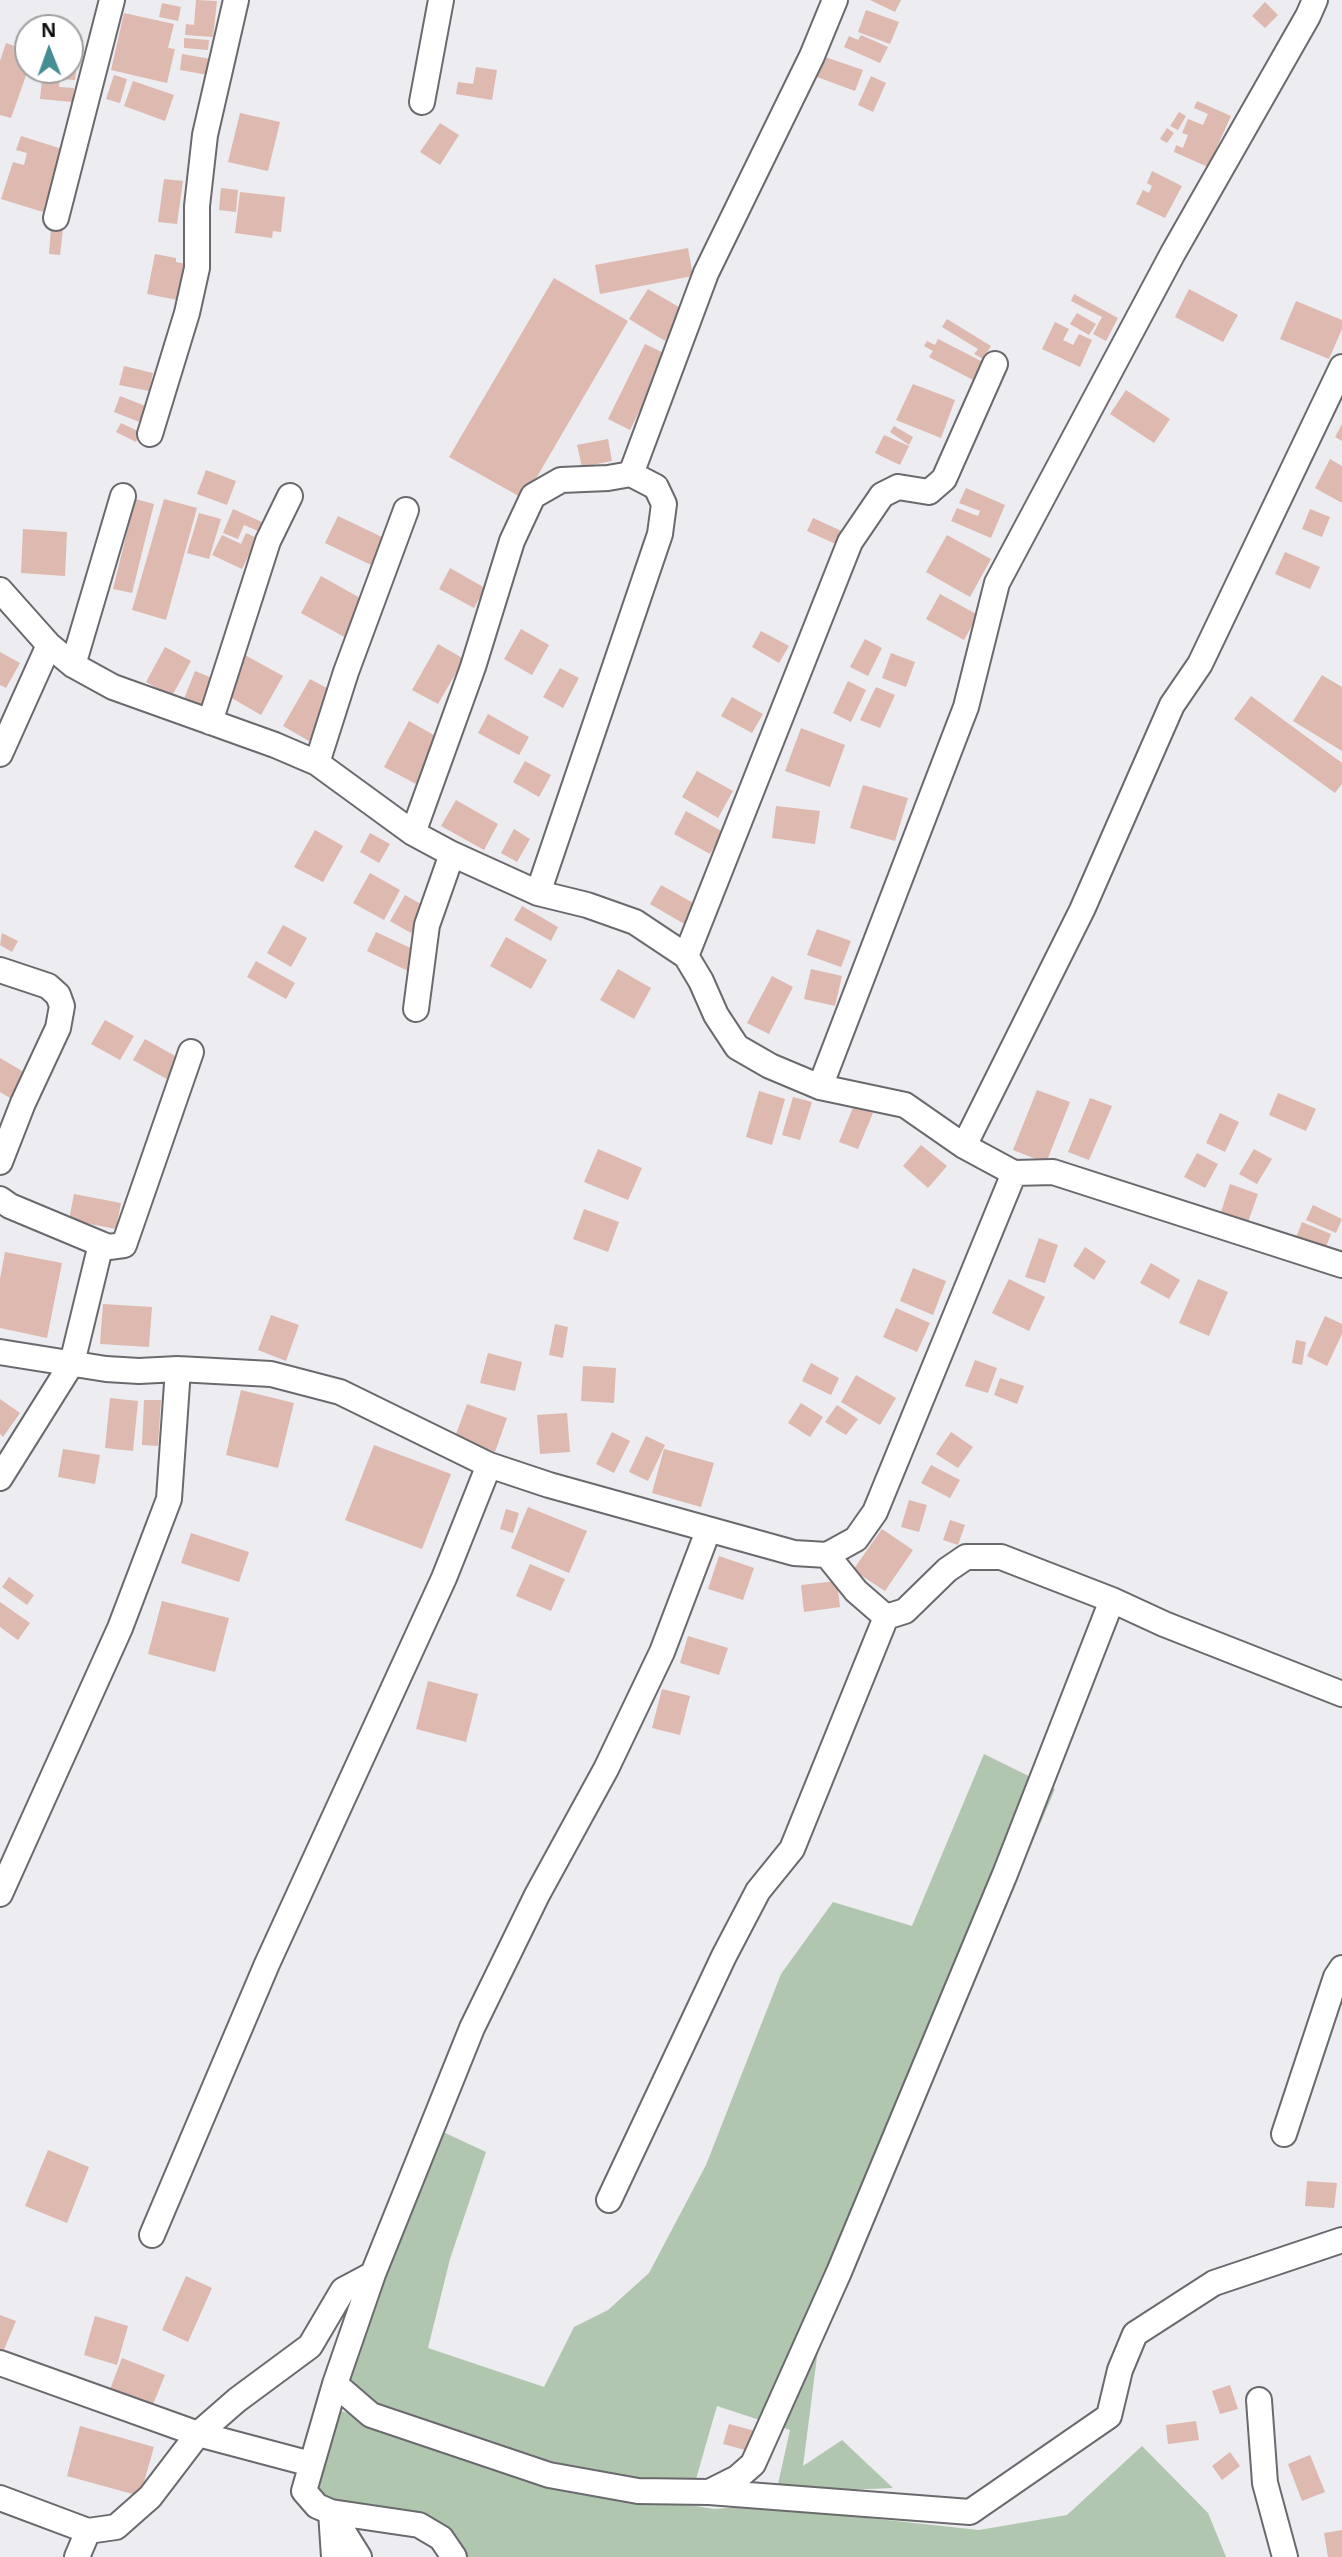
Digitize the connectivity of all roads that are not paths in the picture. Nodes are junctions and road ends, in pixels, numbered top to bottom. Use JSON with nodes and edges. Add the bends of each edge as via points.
{"nodes":[{"id":1,"x":112,"y":0,"type":"edge"},
{"id":2,"x":236,"y":0,"type":"edge"},
{"id":3,"x":441,"y":0,"type":"edge"},
{"id":4,"x":835,"y":0,"type":"edge"},
{"id":5,"x":1315,"y":0,"type":"edge"},
{"id":6,"x":422,"y":102,"type":"dead end"},
{"id":7,"x":56,"y":218,"type":"dead end"},
{"id":8,"x":995,"y":365,"type":"dead end"},
{"id":9,"x":1342,"y":367,"type":"edge"},
{"id":10,"x":150,"y":434,"type":"dead end"},
{"id":11,"x":631,"y":474,"type":"junction"},
{"id":12,"x":123,"y":495,"type":"dead end"},
{"id":13,"x":290,"y":496,"type":"dead end"},
{"id":14,"x":405,"y":510,"type":"dead end"},
{"id":15,"x":0,"y":590,"type":"edge"},
{"id":16,"x":49,"y":645,"type":"junction"},
{"id":17,"x":73,"y":665,"type":"junction"},
{"id":18,"x":210,"y":722,"type":"junction"},
{"id":19,"x":0,"y":754,"type":"edge"},
{"id":20,"x":317,"y":763,"type":"junction"},
{"id":21,"x":412,"y":833,"type":"junction"},
{"id":22,"x":452,"y":854,"type":"junction"},
{"id":23,"x":538,"y":893,"type":"junction"},
{"id":24,"x":687,"y":957,"type":"junction"},
{"id":25,"x":0,"y":970,"type":"edge"},
{"id":26,"x":416,"y":1009,"type":"dead end"},
{"id":27,"x":191,"y":1052,"type":"dead end"},
{"id":28,"x":820,"y":1087,"type":"junction"},
{"id":29,"x":964,"y":1146,"type":"junction"},
{"id":30,"x":0,"y":1162,"type":"edge"},
{"id":31,"x":1014,"y":1173,"type":"junction"},
{"id":32,"x":0,"y":1199,"type":"edge"},
{"id":33,"x":101,"y":1244,"type":"junction"},
{"id":34,"x":1342,"y":1265,"type":"edge"},
{"id":35,"x":0,"y":1352,"type":"edge"},
{"id":36,"x":72,"y":1363,"type":"junction"},
{"id":37,"x":178,"y":1369,"type":"junction"},
{"id":38,"x":489,"y":1465,"type":"junction"},
{"id":39,"x":0,"y":1478,"type":"edge"},
{"id":40,"x":708,"y":1531,"type":"junction"},
{"id":41,"x":827,"y":1555,"type":"junction"},
{"id":42,"x":1112,"y":1600,"type":"junction"},
{"id":43,"x":887,"y":1618,"type":"junction"},
{"id":44,"x":1342,"y":1694,"type":"edge"},
{"id":45,"x":0,"y":1894,"type":"edge"},
{"id":46,"x":1342,"y":1968,"type":"edge"},
{"id":47,"x":1284,"y":2134,"type":"dead end"},
{"id":48,"x":609,"y":2200,"type":"dead end"},
{"id":49,"x":152,"y":2235,"type":"dead end"},
{"id":50,"x":1342,"y":2240,"type":"edge"},
{"id":51,"x":373,"y":2274,"type":"junction"},
{"id":52,"x":0,"y":2363,"type":"edge"},
{"id":53,"x":335,"y":2384,"type":"junction"},
{"id":54,"x":1259,"y":2400,"type":"dead end"},
{"id":55,"x":198,"y":2434,"type":"junction"},
{"id":56,"x":312,"y":2464,"type":"junction"},
{"id":57,"x":709,"y":2492,"type":"junction"},
{"id":58,"x":0,"y":2498,"type":"edge"},
{"id":59,"x":331,"y":2512,"type":"junction"},
{"id":60,"x":88,"y":2531,"type":"junction"},
{"id":61,"x":77,"y":2557,"type":"edge"},
{"id":62,"x":334,"y":2557,"type":"edge"},
{"id":63,"x":359,"y":2557,"type":"edge"},
{"id":64,"x":454,"y":2557,"type":"edge"},
{"id":65,"x":1285,"y":2557,"type":"edge"}],
"edges":[{"from":1,"to":7,"type":"street"},
{"from":2,"to":10,"type":"street","via":[[205,135],[197,206],[197,268]]},
{"from":3,"to":6,"type":"street"},
{"from":4,"to":11,"type":"street","via":[[706,273]]},
{"from":5,"to":28,"type":"street","via":[[1173,253],[997,583],[966,707]]},
{"from":8,"to":24,"type":"street","via":[[944,479],[929,492],[898,487],[882,495],[850,542]]},
{"from":9,"to":29,"type":"street","via":[[1200,664],[1172,705],[1082,911]]},
{"from":11,"to":21,"type":"street","via":[[561,480],[533,495],[512,541],[473,667]]},
{"from":11,"to":23,"type":"street","via":[[656,487],[664,505],[660,534]]},
{"from":12,"to":17,"type":"street"},
{"from":13,"to":18,"type":"street","via":[[268,541]]},
{"from":14,"to":20,"type":"street"},
{"from":15,"to":16,"type":"street"},
{"from":16,"to":17,"type":"street"},
{"from":16,"to":19,"type":"street"},
{"from":17,"to":18,"type":"street","via":[[113,687]]},
{"from":18,"to":20,"type":"street"},
{"from":20,"to":21,"type":"street"},
{"from":21,"to":22,"type":"street"},
{"from":22,"to":23,"type":"street"},
{"from":22,"to":26,"type":"street","via":[[428,925]]},
{"from":23,"to":24,"type":"street","via":[[635,922]]},
{"from":24,"to":28,"type":"street","via":[[737,1047]]},
{"from":25,"to":30,"type":"street","via":[[48,986],[62,1006],[58,1028]]},
{"from":27,"to":33,"type":"street","via":[[124,1245]]},
{"from":28,"to":29,"type":"street","via":[[905,1105]]},
{"from":29,"to":31,"type":"street"},
{"from":31,"to":34,"type":"street","via":[[1053,1172]]},
{"from":31,"to":41,"type":"street","via":[[875,1512],[856,1539]]},
{"from":32,"to":33,"type":"street"},
{"from":33,"to":36,"type":"street"},
{"from":35,"to":36,"type":"street"},
{"from":36,"to":37,"type":"street","via":[[139,1371]]},
{"from":36,"to":39,"type":"street"},
{"from":37,"to":38,"type":"street","via":[[271,1374],[340,1392]]},
{"from":37,"to":45,"type":"street","via":[[169,1499],[120,1628]]},
{"from":38,"to":40,"type":"street"},
{"from":38,"to":49,"type":"street","via":[[444,1578],[267,1964]]},
{"from":40,"to":41,"type":"street","via":[[794,1553]]},
{"from":40,"to":51,"type":"street","via":[[662,1652],[471,2028]]},
{"from":41,"to":43,"type":"street","via":[[856,1591]]},
{"from":42,"to":43,"type":"street","via":[[1001,1557],[967,1557],[905,1611]]},
{"from":42,"to":44,"type":"street"},
{"from":42,"to":57,"type":"street","via":[[1005,1874],[839,2272],[753,2464]]},
{"from":43,"to":48,"type":"street","via":[[792,1849],[758,1891],[724,1956]]},
{"from":46,"to":47,"type":"street"},
{"from":50,"to":57,"type":"street","via":[[1214,2283],[1135,2334],[1109,2416],[970,2512]]},
{"from":51,"to":53,"type":"street"},
{"from":51,"to":55,"type":"street","via":[[343,2290],[310,2346]]},
{"from":52,"to":55,"type":"street"},
{"from":53,"to":56,"type":"street"},
{"from":53,"to":57,"type":"street","via":[[372,2415],[549,2475],[638,2491]]},
{"from":54,"to":65,"type":"street","via":[[1265,2483]]},
{"from":55,"to":56,"type":"street"},
{"from":55,"to":60,"type":"street","via":[[150,2497],[116,2527]]},
{"from":56,"to":59,"type":"street","via":[[304,2491],[317,2506]]},
{"from":58,"to":60,"type":"street"},
{"from":59,"to":62,"type":"street"},
{"from":59,"to":63,"type":"street"},
{"from":59,"to":64,"type":"street","via":[[419,2525],[441,2538]]},
{"from":60,"to":61,"type":"street"}]}
